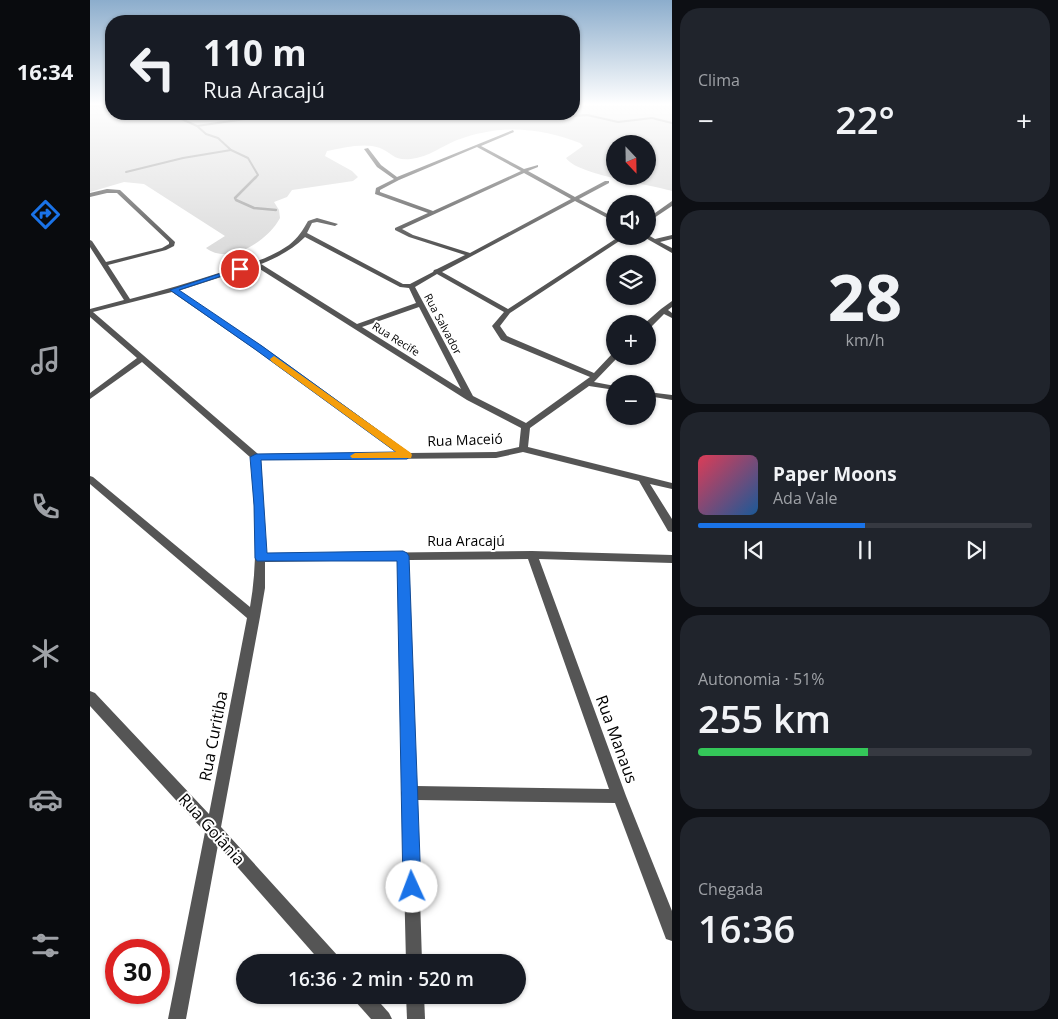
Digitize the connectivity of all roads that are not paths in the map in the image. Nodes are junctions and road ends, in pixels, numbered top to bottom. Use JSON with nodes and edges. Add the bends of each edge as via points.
{"nodes":[{"id":1,"x":369,"y":153,"type":"edge"},
{"id":2,"x":465,"y":153,"type":"edge"},
{"id":3,"x":489,"y":153,"type":"edge"},
{"id":4,"x":536,"y":166,"type":"dead end"},
{"id":5,"x":523,"y":171,"type":"junction"},
{"id":6,"x":397,"y":179,"type":"junction"},
{"id":7,"x":606,"y":183,"type":"edge"},
{"id":8,"x":90,"y":195,"type":"edge"},
{"id":9,"x":575,"y":199,"type":"junction"},
{"id":10,"x":672,"y":204,"type":"edge"},
{"id":11,"x":432,"y":212,"type":"junction"},
{"id":12,"x":606,"y":215,"type":"edge"},
{"id":13,"x":656,"y":215,"type":"edge"},
{"id":14,"x":336,"y":224,"type":"dead end"},
{"id":15,"x":304,"y":234,"type":"junction"},
{"id":16,"x":672,"y":237,"type":"edge"},
{"id":17,"x":656,"y":241,"type":"edge"},
{"id":18,"x":90,"y":242,"type":"edge"},
{"id":19,"x":656,"y":242,"type":"edge"},
{"id":20,"x":610,"y":245,"type":"edge"},
{"id":21,"x":672,"y":251,"type":"edge"},
{"id":22,"x":468,"y":254,"type":"junction"},
{"id":23,"x":104,"y":264,"type":"junction"},
{"id":24,"x":256,"y":264,"type":"junction"},
{"id":25,"x":436,"y":271,"type":"junction"},
{"id":26,"x":411,"y":286,"type":"junction"},
{"id":27,"x":174,"y":290,"type":"junction"},
{"id":28,"x":128,"y":301,"type":"junction"},
{"id":29,"x":672,"y":303,"type":"edge"},
{"id":30,"x":420,"y":304,"type":"junction"},
{"id":31,"x":663,"y":310,"type":"junction"},
{"id":32,"x":90,"y":312,"type":"edge"},
{"id":33,"x":508,"y":312,"type":"junction"},
{"id":34,"x":672,"y":316,"type":"edge"},
{"id":35,"x":656,"y":317,"type":"edge"},
{"id":36,"x":355,"y":327,"type":"junction"},
{"id":37,"x":142,"y":358,"type":"junction"},
{"id":38,"x":606,"y":365,"type":"edge"},
{"id":39,"x":595,"y":376,"type":"junction"},
{"id":40,"x":588,"y":384,"type":"junction"},
{"id":41,"x":606,"y":387,"type":"edge"},
{"id":42,"x":656,"y":395,"type":"edge"},
{"id":43,"x":90,"y":397,"type":"edge"},
{"id":44,"x":470,"y":398,"type":"junction"},
{"id":45,"x":672,"y":398,"type":"edge"},
{"id":46,"x":526,"y":427,"type":"junction"},
{"id":47,"x":523,"y":449,"type":"junction"},
{"id":48,"x":407,"y":455,"type":"junction"},
{"id":49,"x":256,"y":457,"type":"junction"},
{"id":50,"x":641,"y":477,"type":"junction"},
{"id":51,"x":90,"y":479,"type":"edge"},
{"id":52,"x":672,"y":486,"type":"edge"},
{"id":53,"x":672,"y":528,"type":"edge"},
{"id":54,"x":532,"y":555,"type":"junction"},
{"id":55,"x":403,"y":556,"type":"junction"},
{"id":56,"x":261,"y":558,"type":"junction"},
{"id":57,"x":672,"y":559,"type":"edge"},
{"id":58,"x":254,"y":617,"type":"junction"},
{"id":59,"x":90,"y":697,"type":"edge"},
{"id":60,"x":408,"y":793,"type":"junction"},
{"id":61,"x":619,"y":796,"type":"junction"},
{"id":62,"x":212,"y":828,"type":"junction"},
{"id":63,"x":672,"y":933,"type":"edge"},
{"id":64,"x":325,"y":954,"type":"edge"},
{"id":65,"x":414,"y":954,"type":"edge"},
{"id":66,"x":370,"y":1004,"type":"edge"},
{"id":67,"x":415,"y":1004,"type":"edge"},
{"id":68,"x":177,"y":1019,"type":"edge"},
{"id":69,"x":383,"y":1019,"type":"edge"},
{"id":70,"x":416,"y":1019,"type":"edge"}],
"edges":[{"from":1,"to":6,"type":"street","via":[[379,166]]},
{"from":2,"to":6,"type":"street"},
{"from":3,"to":5,"type":"street"},
{"from":4,"to":5,"type":"street"},
{"from":5,"to":9,"type":"street"},
{"from":5,"to":11,"type":"street"},
{"from":6,"to":11,"type":"street","via":[[378,193]]},
{"from":7,"to":9,"type":"street"},
{"from":8,"to":23,"type":"street","via":[[118,191],[172,242],[172,245]]},
{"from":9,"to":12,"type":"street"},
{"from":9,"to":22,"type":"street"},
{"from":10,"to":13,"type":"street"},
{"from":11,"to":22,"type":"street","via":[[398,227],[399,231]]},
{"from":14,"to":15,"type":"street","via":[[312,221]]},
{"from":15,"to":24,"type":"street","via":[[285,250]]},
{"from":15,"to":26,"type":"street","name":"Rua Salvador","via":[[402,286]]},
{"from":16,"to":17,"type":"street"},
{"from":18,"to":23,"type":"street"},
{"from":19,"to":21,"type":"street"},
{"from":20,"to":33,"type":"street"},
{"from":22,"to":25,"type":"street"},
{"from":23,"to":28,"type":"street"},
{"from":24,"to":27,"type":"street"},
{"from":24,"to":36,"type":"street","name":"Rua Recife"},
{"from":25,"to":26,"type":"street"},
{"from":25,"to":33,"type":"street"},
{"from":26,"to":30,"type":"street","name":"Rua Salvador"},
{"from":27,"to":28,"type":"street"},
{"from":27,"to":48,"type":"street"},
{"from":28,"to":32,"type":"street"},
{"from":29,"to":31,"type":"street"},
{"from":30,"to":36,"type":"street"},
{"from":30,"to":44,"type":"street","name":"Rua Salvador"},
{"from":31,"to":34,"type":"street"},
{"from":31,"to":35,"type":"street"},
{"from":32,"to":37,"type":"street"},
{"from":33,"to":39,"type":"street","via":[[498,322],[497,330],[504,338]]},
{"from":36,"to":44,"type":"street","name":"Rua Recife"},
{"from":37,"to":43,"type":"street"},
{"from":37,"to":49,"type":"street"},
{"from":38,"to":39,"type":"street"},
{"from":39,"to":40,"type":"street"},
{"from":40,"to":41,"type":"street"},
{"from":40,"to":46,"type":"street"},
{"from":42,"to":45,"type":"street"},
{"from":44,"to":46,"type":"street","name":"Rua Recife"},
{"from":46,"to":47,"type":"street"},
{"from":47,"to":48,"type":"street","name":"Rua Maceió","via":[[496,455]]},
{"from":47,"to":50,"type":"street","name":"Rua Maceió"},
{"from":48,"to":49,"type":"street","name":"Rua Maceió"},
{"from":49,"to":56,"type":"street","name":"Rua Curitiba"},
{"from":50,"to":52,"type":"street","name":"Rua Maceió"},
{"from":50,"to":53,"type":"street"},
{"from":51,"to":58,"type":"street"},
{"from":54,"to":55,"type":"street","name":"Rua Aracajú"},
{"from":54,"to":57,"type":"street","name":"Rua Aracajú"},
{"from":54,"to":61,"type":"street","name":"Rua Manaus"},
{"from":55,"to":56,"type":"street","name":"Rua Aracajú"},
{"from":55,"to":60,"type":"street"},
{"from":56,"to":58,"type":"street","name":"Rua Curitiba"},
{"from":58,"to":62,"type":"street","name":"Rua Curitiba"},
{"from":59,"to":62,"type":"street","name":"Rua Goiânia"},
{"from":60,"to":61,"type":"street"},
{"from":60,"to":65,"type":"street"},
{"from":61,"to":63,"type":"street","name":"Rua Manaus"},
{"from":62,"to":64,"type":"street","name":"Rua Goiânia"},
{"from":62,"to":68,"type":"street","name":"Rua Curitiba"},
{"from":66,"to":69,"type":"street"},
{"from":67,"to":70,"type":"street"}]}
